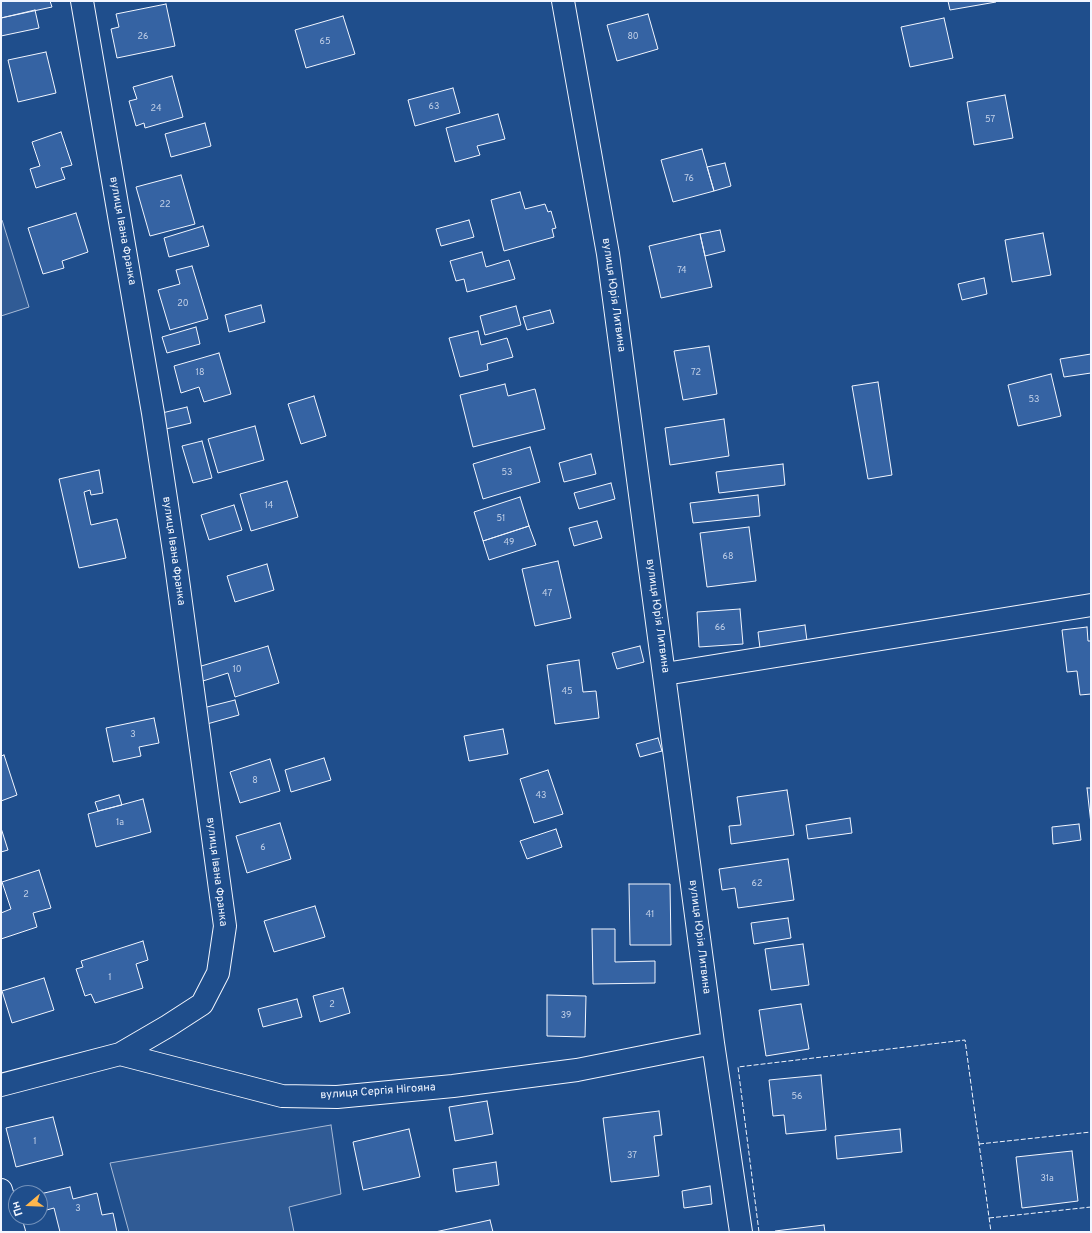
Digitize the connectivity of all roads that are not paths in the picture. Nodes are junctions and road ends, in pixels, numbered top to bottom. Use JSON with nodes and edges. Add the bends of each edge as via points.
{"nodes":[{"id":1,"x":82,"y":1,"type":"edge"},
{"id":2,"x":563,"y":1,"type":"edge"},
{"id":3,"x":1091,"y":606,"type":"edge"},
{"id":4,"x":664,"y":674,"type":"junction"},
{"id":5,"x":713,"y":1043,"type":"junction"},
{"id":6,"x":120,"y":1054,"type":"junction"},
{"id":7,"x":1,"y":1085,"type":"edge"},
{"id":8,"x":1,"y":1190,"type":"edge"},
{"id":9,"x":14,"y":1232,"type":"edge"},
{"id":10,"x":741,"y":1232,"type":"edge"}],
"edges":[{"from":1,"to":6,"type":"street","name":"вулиця Івана Франка","via":[[153,413],[224,926],[218,973],[202,1004]]},
{"from":2,"to":4,"type":"street","name":"вулиця Юрія Литвина","via":[[608,254]]},
{"from":3,"to":4,"type":"street"},
{"from":4,"to":5,"type":"street","name":"вулиця Юрія Литвина"},
{"from":5,"to":6,"type":"street","name":"вулиця Сергія Нігояна","via":[[577,1070],[337,1097],[282,1096]]},
{"from":5,"to":10,"type":"street","name":"вулиця Юрія Литвина"},
{"from":6,"to":7,"type":"street","name":"вулиця Сергія Нігояна"},
{"from":8,"to":9,"type":"street"}]}
